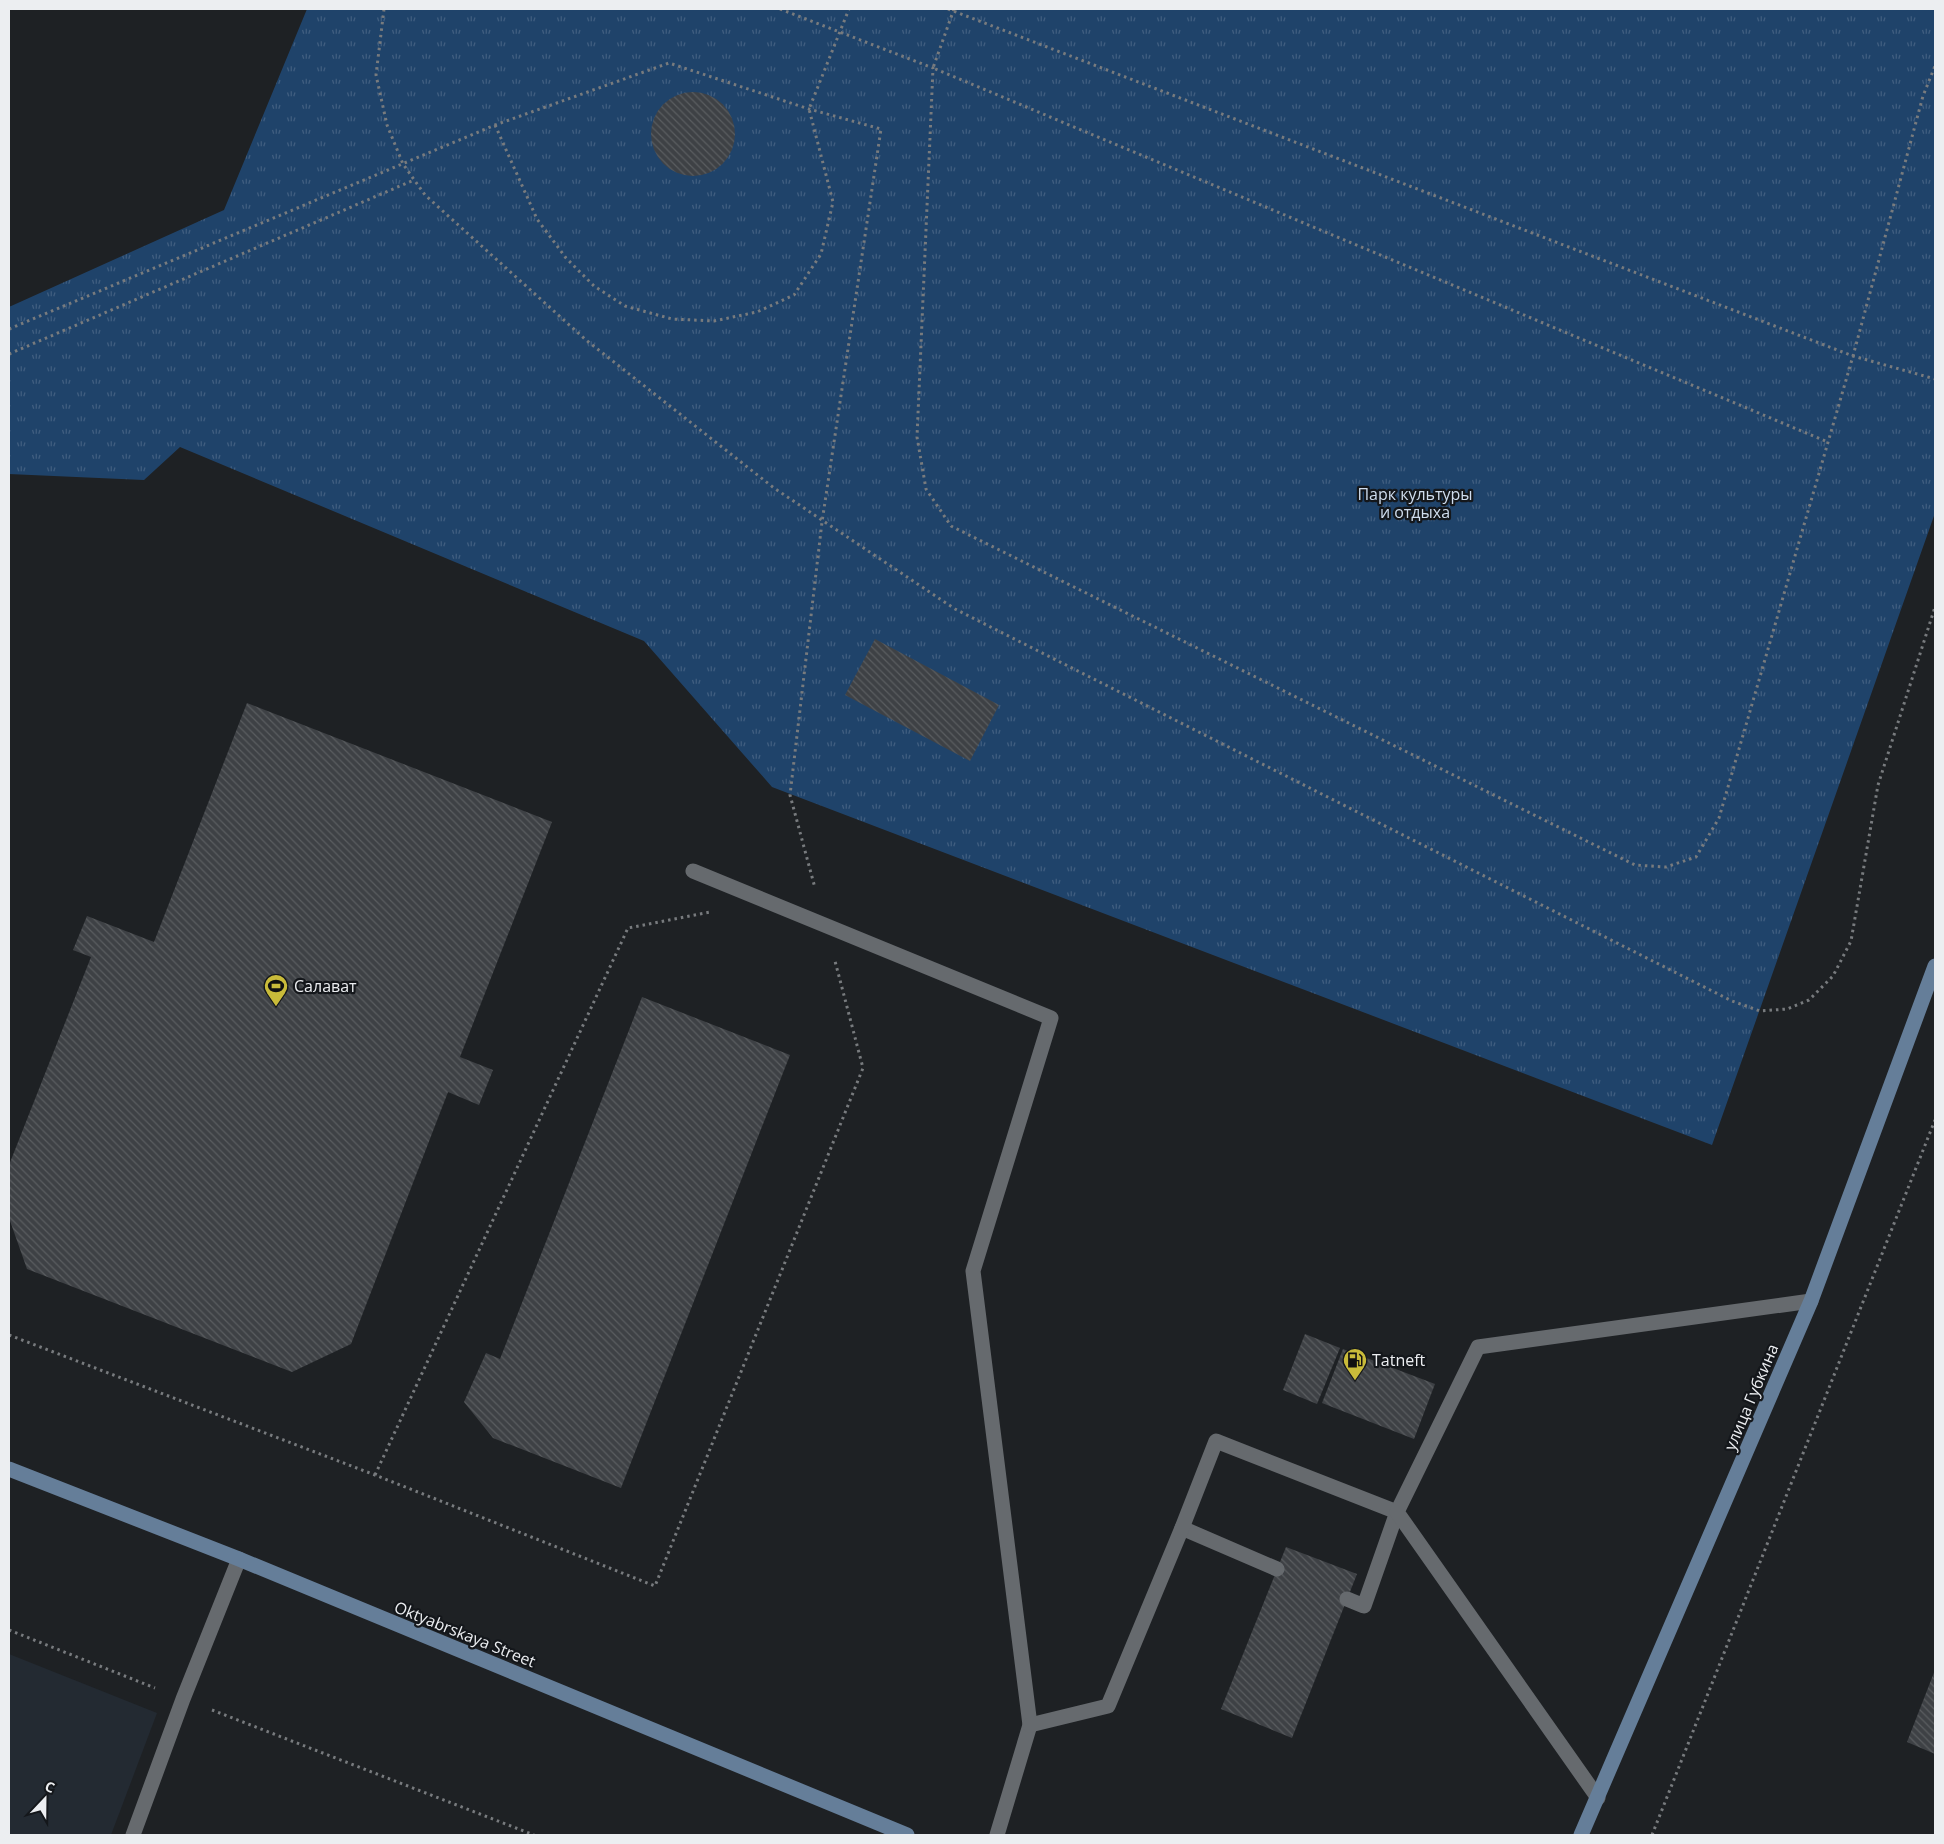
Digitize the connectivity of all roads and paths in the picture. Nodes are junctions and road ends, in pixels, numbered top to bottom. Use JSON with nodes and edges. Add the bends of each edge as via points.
{"nodes":[{"id":1,"x":384,"y":9,"type":"edge"},
{"id":2,"x":780,"y":9,"type":"edge"},
{"id":3,"x":849,"y":9,"type":"edge"},
{"id":4,"x":948,"y":9,"type":"edge"},
{"id":5,"x":954,"y":10,"type":"edge"},
{"id":6,"x":840,"y":32,"type":"junction"},
{"id":7,"x":1935,"y":66,"type":"edge"},
{"id":8,"x":933,"y":68,"type":"junction"},
{"id":9,"x":809,"y":109,"type":"junction"},
{"id":10,"x":495,"y":125,"type":"junction"},
{"id":11,"x":403,"y":164,"type":"junction"},
{"id":12,"x":414,"y":180,"type":"junction"},
{"id":13,"x":9,"y":329,"type":"edge"},
{"id":14,"x":9,"y":354,"type":"edge"},
{"id":15,"x":1853,"y":356,"type":"junction"},
{"id":16,"x":1935,"y":379,"type":"edge"},
{"id":17,"x":1828,"y":442,"type":"junction"},
{"id":18,"x":822,"y":522,"type":"junction"},
{"id":19,"x":1935,"y":607,"type":"edge"},
{"id":20,"x":693,"y":871,"type":"dead end"},
{"id":21,"x":765,"y":901,"type":"junction"},
{"id":22,"x":825,"y":925,"type":"junction"},
{"id":23,"x":1935,"y":966,"type":"edge"},
{"id":24,"x":1935,"y":1120,"type":"edge"},
{"id":25,"x":1811,"y":1301,"type":"junction"},
{"id":26,"x":9,"y":1335,"type":"edge"},
{"id":27,"x":9,"y":1469,"type":"edge"},
{"id":28,"x":375,"y":1475,"type":"junction"},
{"id":29,"x":1397,"y":1512,"type":"junction"},
{"id":30,"x":1182,"y":1528,"type":"junction"},
{"id":31,"x":239,"y":1559,"type":"junction"},
{"id":32,"x":1277,"y":1568,"type":"dead end"},
{"id":33,"x":1347,"y":1599,"type":"dead end"},
{"id":34,"x":9,"y":1630,"type":"edge"},
{"id":35,"x":183,"y":1699,"type":"junction"},
{"id":36,"x":1030,"y":1725,"type":"junction"},
{"id":37,"x":1598,"y":1798,"type":"junction"},
{"id":38,"x":133,"y":1835,"type":"edge"},
{"id":39,"x":534,"y":1835,"type":"edge"},
{"id":40,"x":907,"y":1835,"type":"edge"},
{"id":41,"x":997,"y":1835,"type":"edge"},
{"id":42,"x":1584,"y":1835,"type":"edge"},
{"id":43,"x":1652,"y":1835,"type":"edge"}],
"edges":[{"from":1,"to":11,"type":"path","via":[[376,75],[387,125]]},
{"from":2,"to":6,"type":"path"},
{"from":3,"to":6,"type":"path"},
{"from":4,"to":5,"type":"path"},
{"from":5,"to":8,"type":"path"},
{"from":5,"to":15,"type":"path"},
{"from":6,"to":8,"type":"path"},
{"from":6,"to":9,"type":"path"},
{"from":7,"to":15,"type":"path","via":[[1923,96]]},
{"from":8,"to":17,"type":"path"},
{"from":8,"to":17,"type":"path","via":[[917,437],[926,489],[951,526],[1635,865],[1666,867],[1696,857],[1719,818]]},
{"from":9,"to":10,"type":"path","via":[[669,62]]},
{"from":9,"to":10,"type":"path","via":[[833,202],[821,254],[794,295],[757,312],[714,321],[672,320],[625,306],[594,286],[566,258],[537,220]]},
{"from":9,"to":18,"type":"path","via":[[881,129]]},
{"from":10,"to":11,"type":"path"},
{"from":11,"to":12,"type":"path"},
{"from":11,"to":13,"type":"path"},
{"from":12,"to":14,"type":"path"},
{"from":12,"to":18,"type":"path","via":[[425,195],[586,340]]},
{"from":15,"to":16,"type":"path"},
{"from":15,"to":17,"type":"path"},
{"from":18,"to":19,"type":"path","via":[[955,609],[1732,1001],[1760,1010],[1787,1009],[1809,1000],[1834,976],[1852,941],[1878,785]]},
{"from":18,"to":21,"type":"path","via":[[790,795],[816,891]]},
{"from":20,"to":21,"type":"lane"},
{"from":21,"to":22,"type":"lane"},
{"from":21,"to":28,"type":"path","via":[[628,928]]},
{"from":22,"to":28,"type":"path","via":[[863,1068],[655,1586]]},
{"from":22,"to":36,"type":"lane","via":[[1051,1018],[973,1271]]},
{"from":23,"to":25,"type":"street","name":"улица Губкина"},
{"from":24,"to":43,"type":"path"},
{"from":25,"to":29,"type":"lane","via":[[1478,1347]]},
{"from":25,"to":37,"type":"street","name":"улица Губкина"},
{"from":26,"to":28,"type":"path"},
{"from":27,"to":31,"type":"street","name":"Oktyabrskaya Street"},
{"from":29,"to":30,"type":"lane","via":[[1216,1441]]},
{"from":29,"to":33,"type":"lane","via":[[1364,1606]]},
{"from":29,"to":37,"type":"lane"},
{"from":30,"to":32,"type":"lane"},
{"from":30,"to":36,"type":"lane","via":[[1108,1706]]},
{"from":31,"to":35,"type":"lane"},
{"from":31,"to":40,"type":"street","name":"Oktyabrskaya Street"},
{"from":34,"to":35,"type":"path"},
{"from":35,"to":38,"type":"lane"},
{"from":35,"to":39,"type":"path"},
{"from":36,"to":41,"type":"lane"},
{"from":37,"to":42,"type":"street","name":"улица Губкина"}]}
